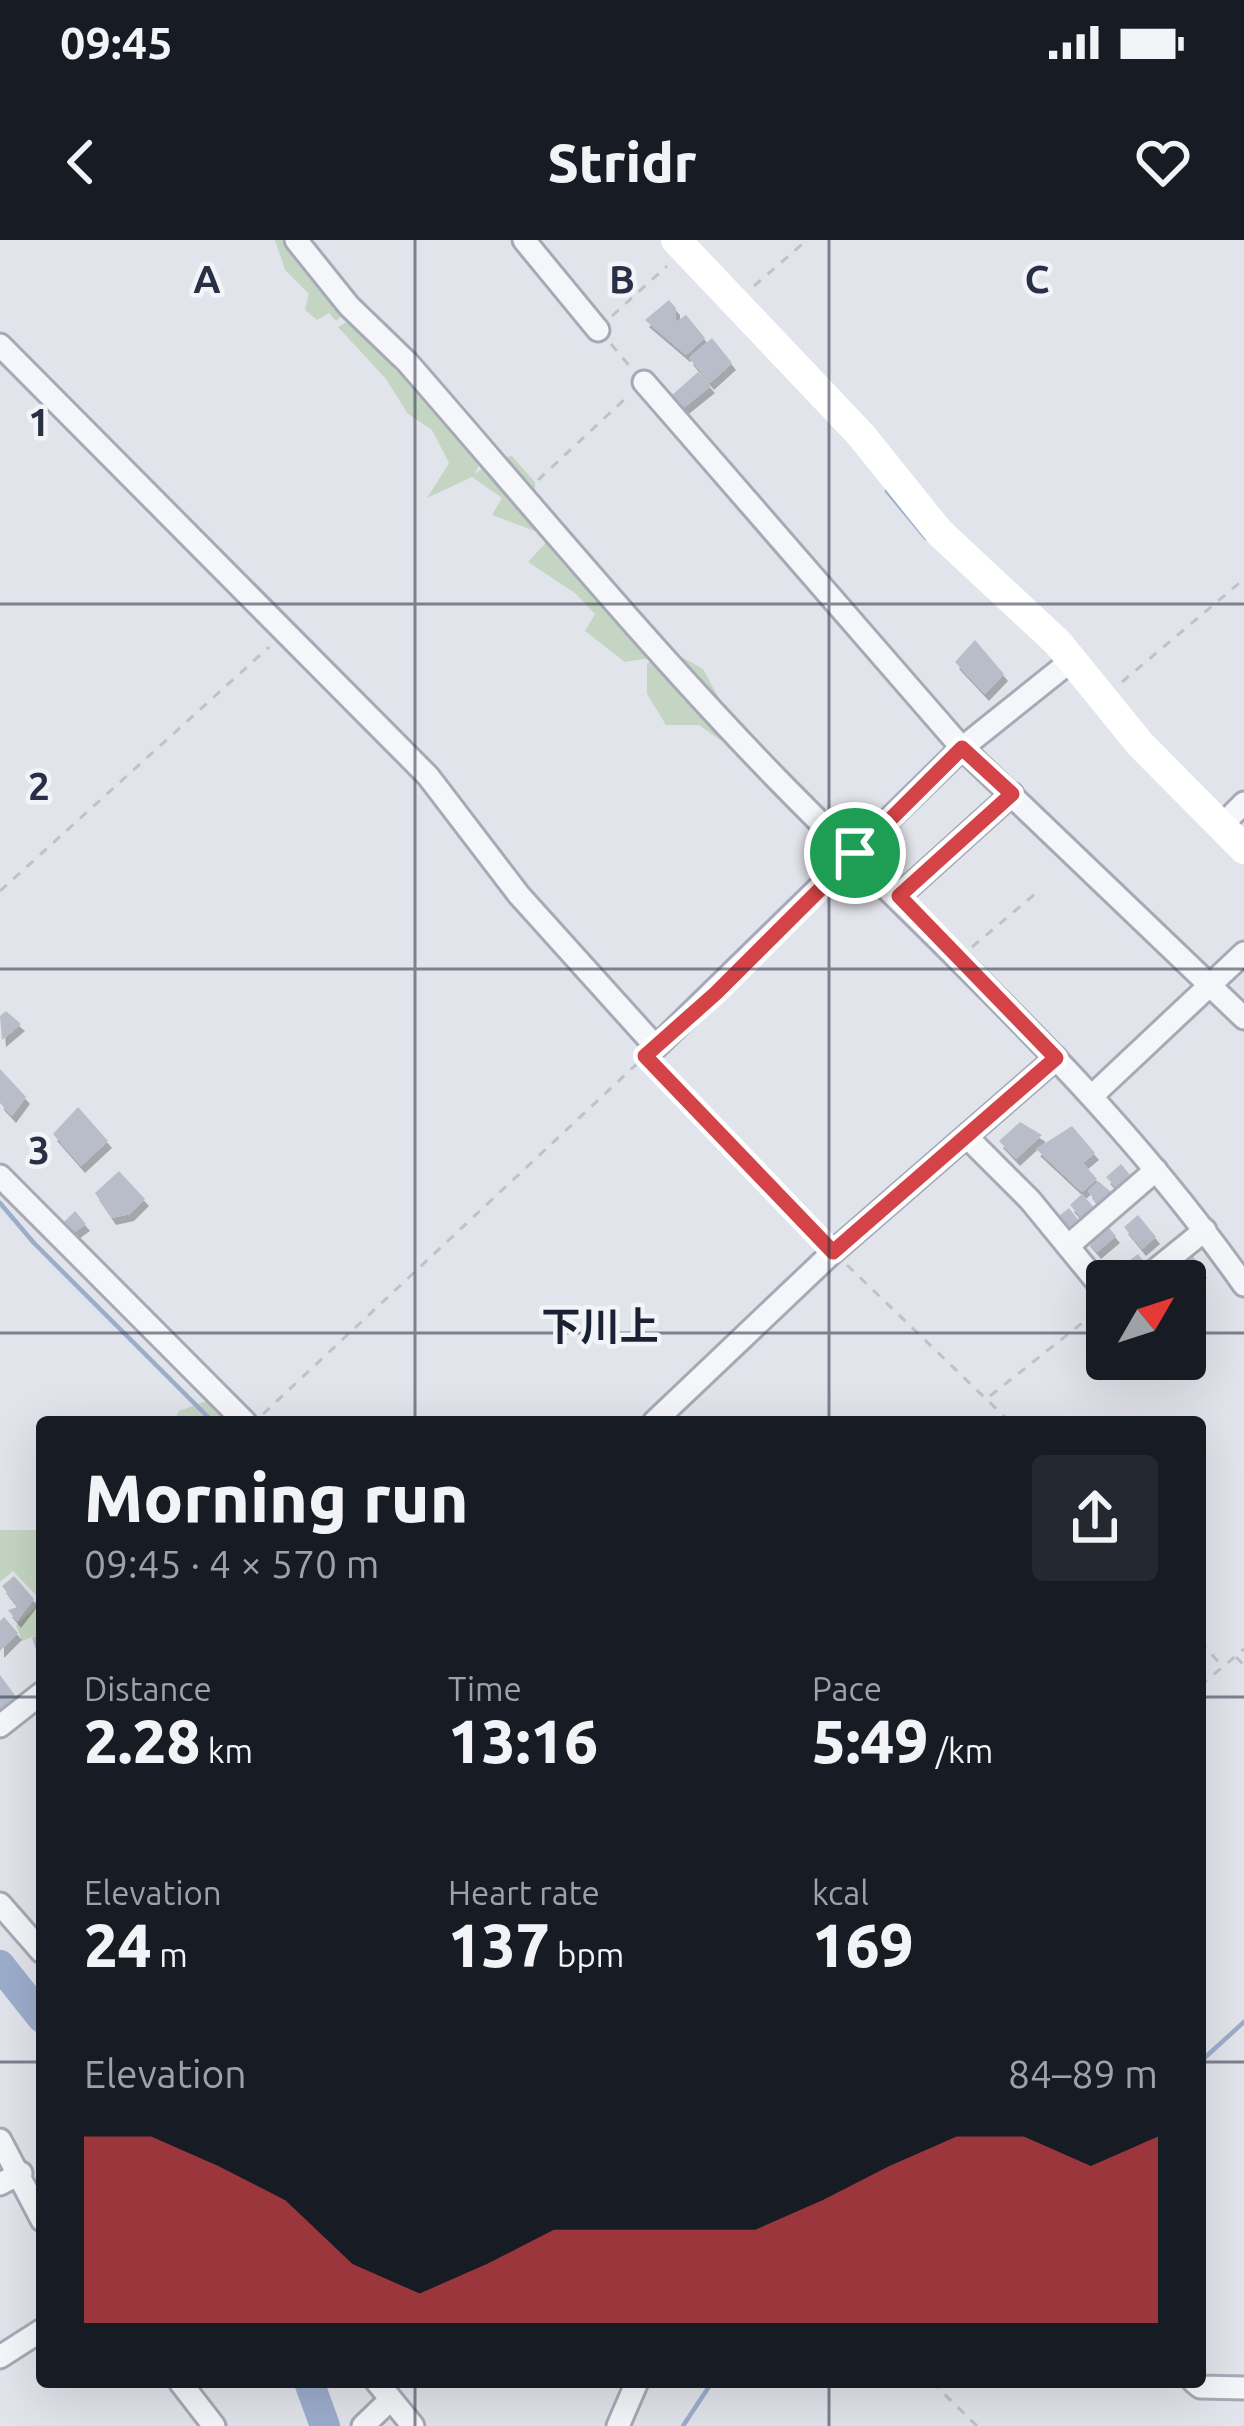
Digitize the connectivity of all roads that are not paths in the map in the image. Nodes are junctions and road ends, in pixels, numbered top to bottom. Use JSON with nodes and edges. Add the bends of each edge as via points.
{"nodes":[{"id":1,"x":296,"y":240,"type":"edge"},
{"id":2,"x":524,"y":240,"type":"edge"},
{"id":3,"x":681,"y":245,"type":"edge"},
{"id":4,"x":598,"y":330,"type":"road end"},
{"id":5,"x":0,"y":345,"type":"edge"},
{"id":6,"x":644,"y":382,"type":"road end"},
{"id":7,"x":1072,"y":660,"type":"junction"},
{"id":8,"x":962,"y":748,"type":"junction"},
{"id":9,"x":1012,"y":794,"type":"junction"},
{"id":10,"x":1244,"y":803,"type":"edge"},
{"id":11,"x":1221,"y":826,"type":"junction"},
{"id":12,"x":1244,"y":849,"type":"edge"},
{"id":13,"x":855,"y":853,"type":"junction"},
{"id":14,"x":899,"y":896,"type":"junction"},
{"id":15,"x":1244,"y":953,"type":"edge"},
{"id":16,"x":1211,"y":982,"type":"junction"},
{"id":17,"x":1244,"y":1018,"type":"edge"},
{"id":18,"x":1056,"y":1058,"type":"junction"},
{"id":19,"x":1093,"y":1095,"type":"junction"},
{"id":20,"x":969,"y":1139,"type":"junction"},
{"id":21,"x":1156,"y":1170,"type":"junction"},
{"id":22,"x":0,"y":1176,"type":"edge"},
{"id":23,"x":1205,"y":1230,"type":"junction"},
{"id":24,"x":1068,"y":1246,"type":"junction"},
{"id":25,"x":1168,"y":1260,"type":"edge"},
{"id":26,"x":1086,"y":1268,"type":"edge"},
{"id":27,"x":1244,"y":1285,"type":"edge"},
{"id":28,"x":239,"y":1416,"type":"edge"},
{"id":29,"x":660,"y":1416,"type":"edge"},
{"id":30,"x":36,"y":1699,"type":"edge"},
{"id":31,"x":0,"y":1726,"type":"edge"},
{"id":32,"x":0,"y":1904,"type":"edge"},
{"id":33,"x":36,"y":1945,"type":"edge"},
{"id":34,"x":0,"y":2140,"type":"edge"},
{"id":35,"x":21,"y":2173,"type":"junction"},
{"id":36,"x":0,"y":2184,"type":"edge"},
{"id":37,"x":36,"y":2207,"type":"edge"},
{"id":38,"x":36,"y":2334,"type":"edge"},
{"id":39,"x":0,"y":2357,"type":"edge"},
{"id":40,"x":1206,"y":2387,"type":"edge"},
{"id":41,"x":184,"y":2388,"type":"edge"},
{"id":42,"x":634,"y":2388,"type":"edge"},
{"id":43,"x":1244,"y":2388,"type":"edge"},
{"id":44,"x":383,"y":2396,"type":"edge"},
{"id":45,"x":214,"y":2426,"type":"edge"},
{"id":46,"x":363,"y":2426,"type":"edge"},
{"id":47,"x":413,"y":2426,"type":"edge"},
{"id":48,"x":618,"y":2426,"type":"edge"}],
"edges":[{"from":1,"to":13,"type":"street","via":[[776,777]]},
{"from":2,"to":4,"type":"street"},
{"from":3,"to":7,"type":"street","via":[[860,435],[939,532]]},
{"from":5,"to":13,"type":"street","via":[[428,776],[519,896],[656,1047]]},
{"from":6,"to":8,"type":"street"},
{"from":7,"to":8,"type":"street"},
{"from":7,"to":11,"type":"street"},
{"from":8,"to":9,"type":"street"},
{"from":8,"to":13,"type":"street"},
{"from":9,"to":14,"type":"street"},
{"from":9,"to":16,"type":"street"},
{"from":10,"to":11,"type":"street"},
{"from":11,"to":12,"type":"street"},
{"from":13,"to":14,"type":"street"},
{"from":14,"to":18,"type":"street"},
{"from":15,"to":16,"type":"street"},
{"from":16,"to":17,"type":"street"},
{"from":16,"to":19,"type":"street"},
{"from":18,"to":19,"type":"street"},
{"from":18,"to":20,"type":"street"},
{"from":19,"to":21,"type":"street"},
{"from":20,"to":24,"type":"street"},
{"from":20,"to":29,"type":"street","via":[[833,1252]]},
{"from":21,"to":23,"type":"street"},
{"from":21,"to":24,"type":"street"},
{"from":22,"to":28,"type":"street"},
{"from":23,"to":25,"type":"street"},
{"from":23,"to":27,"type":"street"},
{"from":24,"to":26,"type":"street"},
{"from":30,"to":31,"type":"street"},
{"from":32,"to":33,"type":"street"},
{"from":34,"to":35,"type":"street"},
{"from":35,"to":36,"type":"street"},
{"from":35,"to":37,"type":"street"},
{"from":38,"to":39,"type":"street"},
{"from":40,"to":43,"type":"street"},
{"from":41,"to":45,"type":"street"},
{"from":42,"to":48,"type":"street"},
{"from":44,"to":46,"type":"street"},
{"from":44,"to":47,"type":"street"}]}
